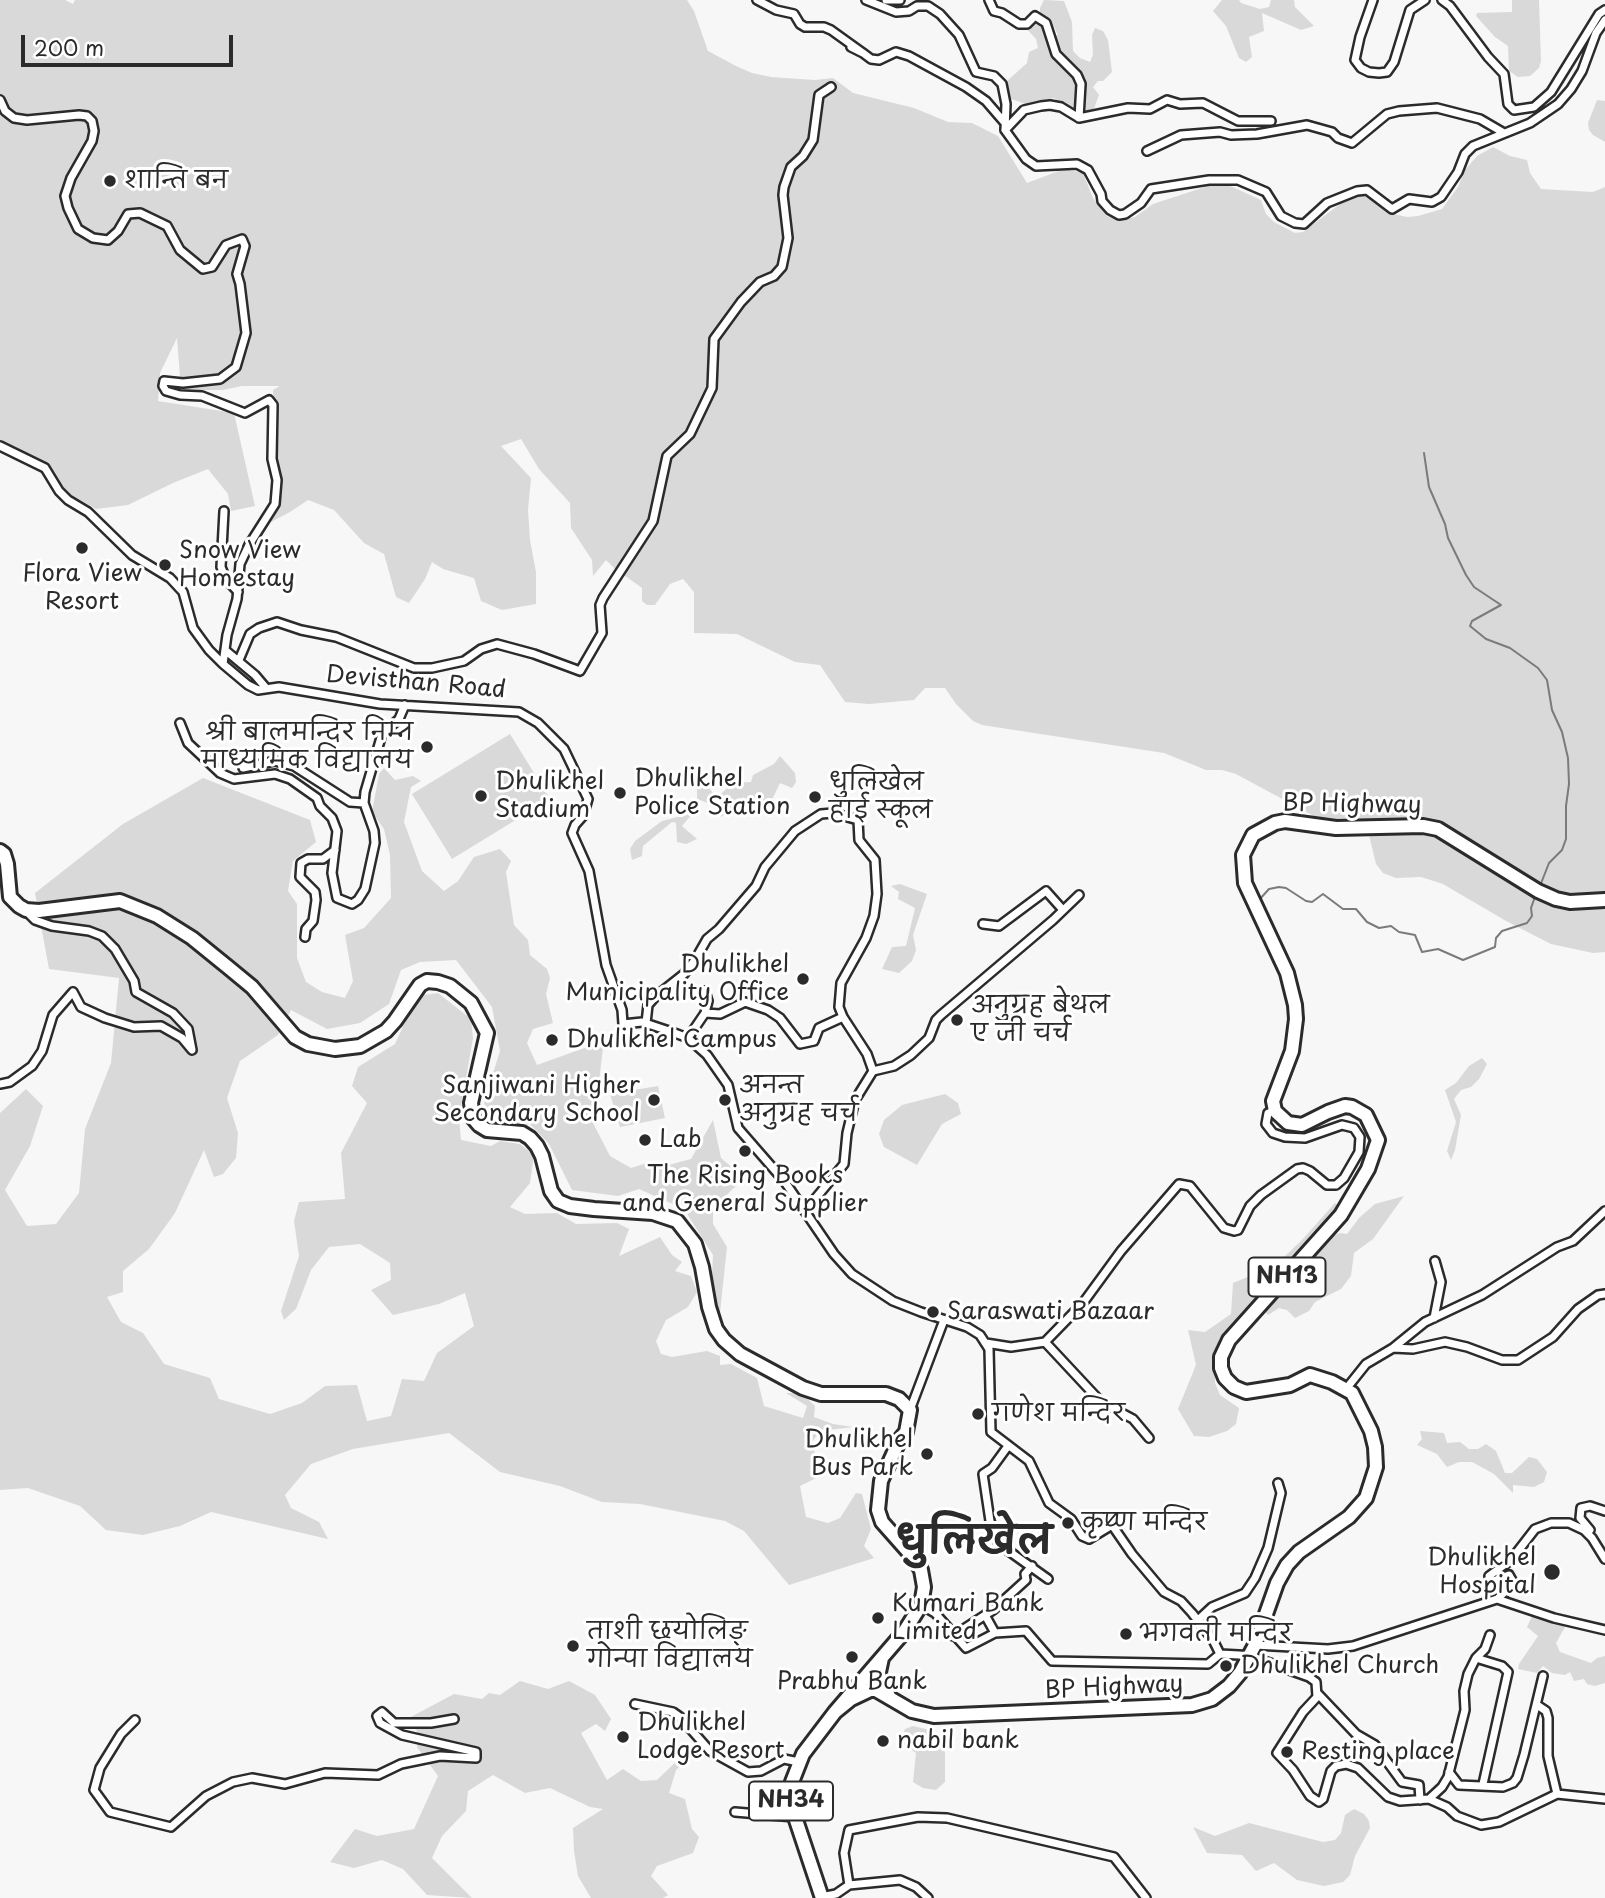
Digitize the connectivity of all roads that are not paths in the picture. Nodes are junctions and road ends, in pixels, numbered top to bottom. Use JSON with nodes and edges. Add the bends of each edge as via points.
{"nodes":[{"id":1,"x":757,"y":0,"type":"edge"},
{"id":2,"x":866,"y":0,"type":"edge"},
{"id":3,"x":887,"y":0,"type":"edge"},
{"id":4,"x":900,"y":0,"type":"edge"},
{"id":5,"x":989,"y":0,"type":"edge"},
{"id":6,"x":1373,"y":0,"type":"edge"},
{"id":7,"x":1425,"y":0,"type":"edge"},
{"id":8,"x":1442,"y":0,"type":"edge"},
{"id":9,"x":1605,"y":10,"type":"edge"},
{"id":10,"x":1605,"y":20,"type":"edge"},
{"id":11,"x":851,"y":47,"type":"dead end"},
{"id":12,"x":863,"y":52,"type":"junction"},
{"id":13,"x":831,"y":87,"type":"dead end"},
{"id":14,"x":0,"y":100,"type":"edge"},
{"id":15,"x":1079,"y":118,"type":"junction"},
{"id":16,"x":1271,"y":121,"type":"dead end"},
{"id":17,"x":1005,"y":127,"type":"junction"},
{"id":18,"x":1504,"y":133,"type":"junction"},
{"id":19,"x":1147,"y":151,"type":"dead end"},
{"id":20,"x":0,"y":446,"type":"edge"},
{"id":21,"x":224,"y":511,"type":"dead end"},
{"id":22,"x":238,"y":592,"type":"junction"},
{"id":23,"x":225,"y":650,"type":"junction"},
{"id":24,"x":239,"y":660,"type":"junction"},
{"id":25,"x":223,"y":664,"type":"junction"},
{"id":26,"x":266,"y":688,"type":"junction"},
{"id":27,"x":405,"y":705,"type":"junction"},
{"id":28,"x":180,"y":723,"type":"dead end"},
{"id":29,"x":243,"y":768,"type":"dead end"},
{"id":30,"x":364,"y":803,"type":"junction"},
{"id":31,"x":335,"y":850,"type":"junction"},
{"id":32,"x":0,"y":851,"type":"edge"},
{"id":33,"x":1079,"y":895,"type":"dead end"},
{"id":34,"x":1605,"y":900,"type":"edge"},
{"id":35,"x":26,"y":910,"type":"junction"},
{"id":36,"x":1063,"y":910,"type":"junction"},
{"id":37,"x":983,"y":924,"type":"dead end"},
{"id":38,"x":305,"y":937,"type":"dead end"},
{"id":39,"x":705,"y":991,"type":"dead end"},
{"id":40,"x":705,"y":1013,"type":"junction"},
{"id":41,"x":843,"y":1017,"type":"junction"},
{"id":42,"x":646,"y":1023,"type":"junction"},
{"id":43,"x":688,"y":1038,"type":"junction"},
{"id":44,"x":873,"y":1071,"type":"junction"},
{"id":45,"x":0,"y":1084,"type":"edge"},
{"id":46,"x":1275,"y":1111,"type":"junction"},
{"id":47,"x":805,"y":1210,"type":"junction"},
{"id":48,"x":1605,"y":1212,"type":"edge"},
{"id":49,"x":1435,"y":1261,"type":"dead end"},
{"id":50,"x":1605,"y":1294,"type":"edge"},
{"id":51,"x":1434,"y":1319,"type":"junction"},
{"id":52,"x":944,"y":1320,"type":"junction"},
{"id":53,"x":1045,"y":1342,"type":"junction"},
{"id":54,"x":986,"y":1343,"type":"junction"},
{"id":55,"x":1393,"y":1348,"type":"junction"},
{"id":56,"x":1346,"y":1389,"type":"junction"},
{"id":57,"x":910,"y":1410,"type":"junction"},
{"id":58,"x":1149,"y":1438,"type":"dead end"},
{"id":59,"x":1008,"y":1446,"type":"junction"},
{"id":60,"x":1278,"y":1483,"type":"dead end"},
{"id":61,"x":1605,"y":1511,"type":"edge"},
{"id":62,"x":1592,"y":1538,"type":"junction"},
{"id":63,"x":1605,"y":1559,"type":"edge"},
{"id":64,"x":1032,"y":1566,"type":"junction"},
{"id":65,"x":1048,"y":1579,"type":"dead end"},
{"id":66,"x":1497,"y":1599,"type":"junction"},
{"id":67,"x":921,"y":1605,"type":"junction"},
{"id":68,"x":985,"y":1615,"type":"junction"},
{"id":69,"x":1198,"y":1620,"type":"junction"},
{"id":70,"x":1605,"y":1630,"type":"edge"},
{"id":71,"x":995,"y":1633,"type":"junction"},
{"id":72,"x":1490,"y":1635,"type":"dead end"},
{"id":73,"x":953,"y":1636,"type":"junction"},
{"id":74,"x":1252,"y":1650,"type":"junction"},
{"id":75,"x":1220,"y":1654,"type":"junction"},
{"id":76,"x":882,"y":1658,"type":"junction"},
{"id":77,"x":1476,"y":1658,"type":"junction"},
{"id":78,"x":1543,"y":1676,"type":"dead end"},
{"id":79,"x":1318,"y":1695,"type":"junction"},
{"id":80,"x":889,"y":1696,"type":"junction"},
{"id":81,"x":635,"y":1704,"type":"dead end"},
{"id":82,"x":1537,"y":1705,"type":"junction"},
{"id":83,"x":835,"y":1712,"type":"junction"},
{"id":84,"x":454,"y":1719,"type":"dead end"},
{"id":85,"x":135,"y":1720,"type":"dead end"},
{"id":86,"x":799,"y":1762,"type":"junction"},
{"id":87,"x":1449,"y":1772,"type":"junction"},
{"id":88,"x":1483,"y":1784,"type":"junction"},
{"id":89,"x":1557,"y":1794,"type":"junction"},
{"id":90,"x":1605,"y":1799,"type":"edge"},
{"id":91,"x":1424,"y":1800,"type":"junction"},
{"id":92,"x":735,"y":1812,"type":"dead end"},
{"id":93,"x":794,"y":1817,"type":"junction"},
{"id":94,"x":849,"y":1885,"type":"junction"},
{"id":95,"x":821,"y":1898,"type":"edge"},
{"id":96,"x":928,"y":1898,"type":"edge"},
{"id":97,"x":1146,"y":1898,"type":"edge"}],
"edges":[{"from":1,"to":12,"type":"street","via":[[794,15],[805,27],[831,30]]},
{"from":2,"to":17,"type":"street","via":[[896,12],[928,6],[940,14],[959,35],[976,72],[994,76],[1002,84]]},
{"from":3,"to":4,"type":"street"},
{"from":5,"to":15,"type":"street","via":[[994,10],[1019,24],[1027,24],[1035,16],[1046,23],[1056,54],[1081,85]]},
{"from":6,"to":7,"type":"street","via":[[1355,60],[1361,68],[1379,73],[1387,72],[1394,62],[1410,10]]},
{"from":8,"to":9,"type":"street","via":[[1504,74],[1508,104],[1514,110],[1534,107],[1551,92]]},
{"from":10,"to":18,"type":"street","via":[[1582,71],[1558,104],[1531,123]]},
{"from":11,"to":12,"type":"street"},
{"from":12,"to":17,"type":"street","via":[[879,60],[896,52],[909,56],[966,87]]},
{"from":13,"to":24,"type":"street","via":[[819,95],[813,140],[791,167],[784,187],[788,238],[782,267],[741,302],[714,339],[712,388],[691,434],[667,456],[653,522],[603,598],[602,633],[580,671],[497,644],[464,661],[414,668],[336,636],[277,622],[250,634]]},
{"from":14,"to":22,"type":"street","via":[[14,118],[79,115],[92,121],[92,141],[65,196],[78,229],[93,238],[108,240],[128,214],[140,213],[167,226],[180,250],[203,269],[212,267],[226,245],[242,239],[245,246],[237,274],[246,333],[236,367],[220,379],[164,381],[163,386],[166,391],[202,396],[245,413],[269,400],[273,405],[275,504],[240,564]]},
{"from":15,"to":16,"type":"street","via":[[1128,108],[1150,109],[1170,100],[1203,103],[1238,121]]},
{"from":15,"to":17,"type":"street","via":[[1050,105],[1024,110]]},
{"from":17,"to":18,"type":"street","via":[[1031,164],[1077,164],[1088,170],[1102,201],[1119,215],[1141,203],[1151,189],[1238,180],[1266,192],[1281,216],[1304,224],[1327,204],[1357,191],[1367,190],[1392,209],[1409,199],[1432,202],[1441,197],[1473,146]]},
{"from":18,"to":19,"type":"street","via":[[1480,118],[1437,108],[1387,114],[1352,143],[1307,125],[1257,134],[1181,135]]},
{"from":20,"to":25,"type":"street","name":"Devisthan Road","via":[[45,468],[68,500],[88,512],[132,555],[170,578],[183,592],[193,628]]},
{"from":21,"to":22,"type":"street","via":[[221,566]]},
{"from":22,"to":23,"type":"street"},
{"from":23,"to":24,"type":"street"},
{"from":23,"to":25,"type":"street"},
{"from":24,"to":26,"type":"street"},
{"from":25,"to":26,"type":"street","name":"Devisthan Road","via":[[248,685]]},
{"from":26,"to":27,"type":"street","name":"Devisthan Road"},
{"from":27,"to":30,"type":"street","via":[[399,719],[382,734]]},
{"from":27,"to":42,"type":"street","name":"Devisthan Road","via":[[519,712],[538,723],[564,749],[588,800],[572,833],[589,872],[606,965],[623,1024]]},
{"from":28,"to":31,"type":"street","via":[[188,743],[220,772],[234,779],[275,774],[317,798],[335,823]]},
{"from":29,"to":30,"type":"street","via":[[275,761],[294,766],[350,802]]},
{"from":30,"to":31,"type":"street","via":[[375,843],[365,889],[352,904],[337,898],[332,873]]},
{"from":31,"to":38,"type":"street","via":[[323,859],[301,863],[300,877],[315,892],[316,900]]},
{"from":32,"to":35,"type":"highway","via":[[7,864],[10,897]]},
{"from":33,"to":36,"type":"street"},
{"from":34,"to":46,"type":"highway","name":"BP Highway","via":[[1556,899],[1423,825],[1336,828],[1285,821],[1253,835],[1243,855],[1245,883],[1287,972],[1295,1005],[1292,1051],[1273,1101]]},
{"from":35,"to":45,"type":"street","via":[[52,926],[102,936],[115,948],[136,992],[173,1013],[188,1029],[192,1050],[161,1026],[135,1027],[81,1007],[72,992],[52,1015],[42,1051],[32,1066]]},
{"from":35,"to":57,"type":"highway","via":[[120,901],[157,916],[252,987],[295,1037],[322,1048],[360,1046],[396,1021],[420,985],[438,982],[450,986],[471,1003],[487,1033],[471,1103],[473,1118],[487,1130],[530,1138],[542,1156],[558,1201],[653,1213],[677,1222],[695,1244],[716,1329],[740,1354],[821,1394],[886,1394]]},
{"from":36,"to":37,"type":"street","via":[[1046,891],[999,926]]},
{"from":36,"to":44,"type":"street","via":[[941,1015],[929,1038],[911,1055],[894,1066]]},
{"from":39,"to":40,"type":"street"},
{"from":40,"to":41,"type":"street","via":[[720,1014],[752,1003],[780,1018],[800,1044],[814,1041],[819,1028]]},
{"from":40,"to":43,"type":"street"},
{"from":41,"to":42,"type":"street","via":[[839,990],[874,916],[877,873],[875,860],[859,840],[858,820],[833,813],[821,814],[796,831],[765,867],[756,886],[706,939],[684,974],[648,1005]]},
{"from":41,"to":44,"type":"street"},
{"from":42,"to":43,"type":"street","name":"Devisthan Road"},
{"from":43,"to":47,"type":"street","name":"Devisthan Road","via":[[728,1085],[738,1128]]},
{"from":44,"to":47,"type":"street","via":[[855,1100],[844,1164]]},
{"from":46,"to":53,"type":"street","via":[[1268,1113],[1265,1124],[1285,1137],[1305,1138],[1342,1125],[1354,1128],[1360,1137],[1359,1152],[1344,1178],[1327,1185],[1310,1171],[1297,1168],[1250,1206],[1234,1231],[1224,1228],[1190,1186],[1179,1184],[1083,1303]]},
{"from":46,"to":56,"type":"highway","number":"NH13","via":[[1288,1123],[1302,1125],[1352,1107],[1366,1115],[1378,1140],[1368,1169],[1341,1215],[1229,1340],[1221,1368],[1224,1378],[1246,1392],[1290,1385],[1310,1375]]},
{"from":47,"to":52,"type":"street","name":"Devisthan Road","via":[[834,1254],[862,1282],[893,1301]]},
{"from":48,"to":51,"type":"street","via":[[1573,1241]]},
{"from":49,"to":51,"type":"street","via":[[1441,1282]]},
{"from":50,"to":55,"type":"street","via":[[1578,1309],[1553,1337],[1518,1360],[1502,1360],[1445,1342]]},
{"from":51,"to":55,"type":"street"},
{"from":52,"to":54,"type":"street","name":"Devisthan Road","via":[[974,1329]]},
{"from":52,"to":57,"type":"street"},
{"from":53,"to":54,"type":"street","via":[[1012,1347]]},
{"from":53,"to":58,"type":"street","via":[[1101,1402],[1133,1419]]},
{"from":54,"to":59,"type":"street","via":[[991,1432]]},
{"from":55,"to":56,"type":"street","via":[[1366,1364]]},
{"from":56,"to":74,"type":"highway","name":"BP Highway","via":[[1371,1431],[1376,1467],[1371,1487],[1359,1508],[1287,1565]]},
{"from":57,"to":67,"type":"highway","via":[[909,1425],[881,1481],[877,1510],[921,1570]]},
{"from":59,"to":64,"type":"street","via":[[983,1474],[990,1521],[999,1544]]},
{"from":59,"to":69,"type":"street","via":[[1028,1461],[1046,1499],[1071,1519],[1082,1536],[1089,1539],[1112,1525],[1164,1592],[1181,1601]]},
{"from":60,"to":69,"type":"street","via":[[1268,1548],[1255,1578],[1245,1592],[1212,1607]]},
{"from":61,"to":62,"type":"street","via":[[1581,1508],[1580,1518]]},
{"from":62,"to":63,"type":"street"},
{"from":62,"to":66,"type":"street","via":[[1569,1523],[1535,1529],[1511,1560],[1489,1576],[1491,1582],[1509,1575],[1514,1584]]},
{"from":64,"to":65,"type":"street"},
{"from":64,"to":68,"type":"street","via":[[1026,1580]]},
{"from":66,"to":70,"type":"street"},
{"from":66,"to":74,"type":"street","via":[[1353,1646]]},
{"from":67,"to":73,"type":"street","via":[[935,1613]]},
{"from":67,"to":76,"type":"highway","number":"NH34"},
{"from":68,"to":71,"type":"street"},
{"from":68,"to":73,"type":"street"},
{"from":69,"to":75,"type":"street"},
{"from":71,"to":73,"type":"street","via":[[966,1648]]},
{"from":71,"to":75,"type":"street","via":[[1026,1631],[1052,1661],[1208,1664]]},
{"from":72,"to":77,"type":"street"},
{"from":74,"to":75,"type":"street"},
{"from":74,"to":79,"type":"street","via":[[1309,1677],[1316,1682]]},
{"from":74,"to":80,"type":"highway","name":"BP Highway","via":[[1229,1686],[1212,1699],[1192,1705],[934,1717],[912,1711]]},
{"from":76,"to":80,"type":"highway","via":[[878,1672]]},
{"from":76,"to":83,"type":"highway","number":"NH34"},
{"from":77,"to":87,"type":"street","via":[[1464,1691],[1465,1710]]},
{"from":77,"to":88,"type":"street","via":[[1505,1667],[1508,1675]]},
{"from":78,"to":82,"type":"street"},
{"from":79,"to":91,"type":"street","via":[[1356,1734],[1375,1745],[1402,1782],[1419,1785]]},
{"from":79,"to":91,"type":"street","via":[[1277,1753],[1310,1796],[1319,1802],[1328,1775],[1336,1766],[1346,1764],[1358,1768],[1388,1797]]},
{"from":80,"to":83,"type":"highway","name":"BP Highway","via":[[864,1691]]},
{"from":81,"to":86,"type":"street","via":[[673,1712],[710,1751],[748,1772],[761,1772],[784,1759]]},
{"from":82,"to":88,"type":"street","via":[[1517,1778],[1503,1787]]},
{"from":82,"to":89,"type":"street","via":[[1548,1718],[1548,1756]]},
{"from":83,"to":86,"type":"highway","number":"NH34"},
{"from":84,"to":85,"type":"street","via":[[394,1723],[382,1712],[377,1717],[402,1735],[476,1752],[476,1758],[440,1756],[401,1764],[378,1775],[325,1773],[285,1784],[252,1778],[233,1782],[206,1796],[171,1827],[110,1812],[94,1790],[100,1768]]},
{"from":86,"to":93,"type":"highway","number":"NH34","via":[[791,1791]]},
{"from":87,"to":88,"type":"street","via":[[1459,1785]]},
{"from":87,"to":91,"type":"street","via":[[1442,1787]]},
{"from":89,"to":90,"type":"street"},
{"from":89,"to":91,"type":"street","via":[[1499,1822],[1481,1825]]},
{"from":92,"to":93,"type":"street"},
{"from":93,"to":95,"type":"highway","number":"NH34"},
{"from":94,"to":95,"type":"street"},
{"from":94,"to":96,"type":"street","via":[[900,1880]]},
{"from":94,"to":97,"type":"street","via":[[844,1853],[849,1830],[918,1817],[947,1818],[1114,1857]]}]}
